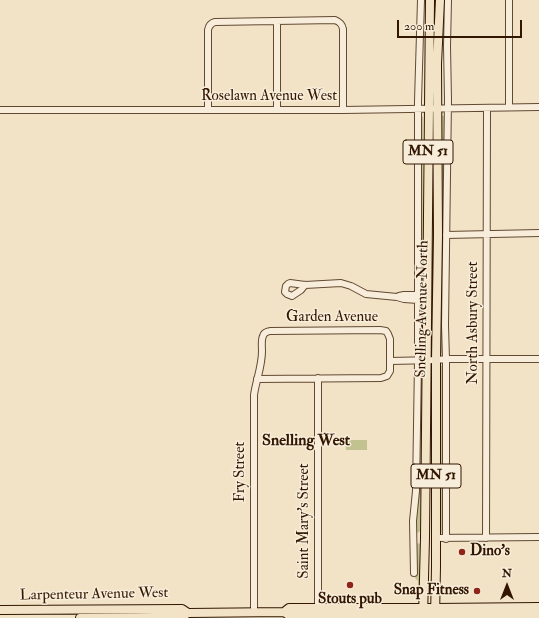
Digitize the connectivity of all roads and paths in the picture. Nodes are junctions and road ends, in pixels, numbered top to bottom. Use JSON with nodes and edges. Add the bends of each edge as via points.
{"nodes":[{"id":1,"x":421,"y":0,"type":"edge"},
{"id":2,"x":430,"y":0,"type":"edge"},
{"id":3,"x":440,"y":0,"type":"edge"},
{"id":4,"x":448,"y":0,"type":"edge"},
{"id":5,"x":509,"y":0,"type":"edge"},
{"id":6,"x":277,"y":21,"type":"junction"},
{"id":7,"x":509,"y":107,"type":"junction"},
{"id":8,"x":539,"y":107,"type":"edge"},
{"id":9,"x":428,"y":108,"type":"junction"},
{"id":10,"x":437,"y":108,"type":"junction"},
{"id":11,"x":448,"y":108,"type":"junction"},
{"id":12,"x":487,"y":108,"type":"junction"},
{"id":13,"x":418,"y":109,"type":"junction"},
{"id":14,"x":0,"y":110,"type":"edge"},
{"id":15,"x":208,"y":110,"type":"junction"},
{"id":16,"x":277,"y":110,"type":"junction"},
{"id":17,"x":343,"y":110,"type":"junction"},
{"id":18,"x":539,"y":233,"type":"edge"},
{"id":19,"x":486,"y":234,"type":"junction"},
{"id":20,"x":446,"y":235,"type":"junction"},
{"id":21,"x":305,"y":285,"type":"dead end"},
{"id":22,"x":418,"y":297,"type":"junction"},
{"id":23,"x":264,"y":333,"type":"joint"},
{"id":24,"x":446,"y":359,"type":"junction"},
{"id":25,"x":487,"y":359,"type":"junction"},
{"id":26,"x":539,"y":359,"type":"edge"},
{"id":27,"x":418,"y":360,"type":"junction"},
{"id":28,"x":426,"y":360,"type":"junction"},
{"id":29,"x":436,"y":360,"type":"junction"},
{"id":30,"x":390,"y":361,"type":"junction"},
{"id":31,"x":257,"y":378,"type":"junction"},
{"id":32,"x":318,"y":378,"type":"junction"},
{"id":33,"x":425,"y":521,"type":"junction"},
{"id":34,"x":539,"y":537,"type":"edge"},
{"id":35,"x":414,"y":538,"type":"junction"},
{"id":36,"x":425,"y":538,"type":"junction"},
{"id":37,"x":435,"y":538,"type":"junction"},
{"id":38,"x":486,"y":538,"type":"junction"},
{"id":39,"x":446,"y":539,"type":"junction"},
{"id":40,"x":414,"y":573,"type":"dead end"},
{"id":41,"x":539,"y":607,"type":"edge"},
{"id":42,"x":0,"y":610,"type":"edge"},
{"id":43,"x":254,"y":612,"type":"junction"},
{"id":44,"x":318,"y":612,"type":"junction"},
{"id":45,"x":188,"y":613,"type":"junction"},
{"id":46,"x":60,"y":614,"type":"edge"},
{"id":47,"x":424,"y":614,"type":"edge"},
{"id":48,"x":435,"y":614,"type":"edge"},
{"id":49,"x":539,"y":614,"type":"edge"},
{"id":50,"x":241,"y":615,"type":"edge"},
{"id":51,"x":80,"y":618,"type":"edge"}],
"edges":[{"from":1,"to":13,"type":"street"},
{"from":2,"to":9,"type":"main road","name":"Snelling Avenue North","number":"MN 51"},
{"from":3,"to":10,"type":"main road","name":"Snelling Avenue North","number":"MN 51"},
{"from":4,"to":11,"type":"street"},
{"from":5,"to":7,"type":"street"},
{"from":6,"to":15,"type":"street","via":[[211,23],[208,30]]},
{"from":6,"to":16,"type":"street"},
{"from":6,"to":17,"type":"street","via":[[335,20],[342,25]]},
{"from":7,"to":8,"type":"street","name":"Roselawn Avenue West"},
{"from":7,"to":12,"type":"street","name":"Roselawn Avenue West"},
{"from":9,"to":10,"type":"street","name":"Roselawn Avenue West"},
{"from":9,"to":13,"type":"street","name":"Roselawn Avenue West"},
{"from":9,"to":28,"type":"main road","name":"Snelling Avenue North","number":"MN 51"},
{"from":10,"to":11,"type":"street","name":"Roselawn Avenue West"},
{"from":10,"to":29,"type":"main road","name":"Snelling Avenue North","number":"MN 51"},
{"from":11,"to":12,"type":"street","name":"Roselawn Avenue West"},
{"from":11,"to":20,"type":"street"},
{"from":12,"to":19,"type":"street","name":"North Asbury Street"},
{"from":13,"to":17,"type":"street","name":"Roselawn Avenue West"},
{"from":13,"to":22,"type":"street"},
{"from":14,"to":15,"type":"street","name":"Roselawn Avenue West"},
{"from":15,"to":16,"type":"street","name":"Roselawn Avenue West"},
{"from":16,"to":17,"type":"street","name":"Roselawn Avenue West"},
{"from":18,"to":19,"type":"street"},
{"from":19,"to":20,"type":"street"},
{"from":19,"to":25,"type":"street","name":"North Asbury Street"},
{"from":20,"to":24,"type":"street"},
{"from":21,"to":22,"type":"street","via":[[341,283],[366,294]]},
{"from":22,"to":27,"type":"street"},
{"from":23,"to":30,"type":"street","name":"Garden Avenue","via":[[383,330],[390,336]]},
{"from":23,"to":31,"type":"street","name":"Fry Street","via":[[262,362]]},
{"from":24,"to":25,"type":"street"},
{"from":24,"to":29,"type":"street"},
{"from":24,"to":39,"type":"street"},
{"from":25,"to":26,"type":"street"},
{"from":25,"to":38,"type":"street","name":"North Asbury Street"},
{"from":27,"to":28,"type":"street"},
{"from":27,"to":30,"type":"street"},
{"from":27,"to":35,"type":"street"},
{"from":28,"to":29,"type":"street"},
{"from":28,"to":33,"type":"main road","name":"Snelling Avenue North","number":"MN 51"},
{"from":29,"to":37,"type":"main road","name":"Snelling Avenue North","number":"MN 51"},
{"from":30,"to":32,"type":"street","via":[[389,374],[381,378]]},
{"from":31,"to":32,"type":"street"},
{"from":31,"to":43,"type":"street","name":"Fry Street","via":[[254,406]]},
{"from":32,"to":44,"type":"street","name":"Saint Mary's Street"},
{"from":33,"to":36,"type":"main road","name":"Snelling Avenue North","number":"MN 51"},
{"from":33,"to":37,"type":"main road","via":[[431,538]]},
{"from":34,"to":38,"type":"street"},
{"from":35,"to":36,"type":"street"},
{"from":35,"to":40,"type":"street"},
{"from":36,"to":47,"type":"main road","name":"Snelling Avenue North","number":"MN 51"},
{"from":37,"to":39,"type":"street"},
{"from":37,"to":48,"type":"main road","name":"Snelling Avenue North","number":"MN 51"},
{"from":38,"to":39,"type":"street"},
{"from":41,"to":48,"type":"main road","name":"Larpenteur Avenue West"},
{"from":42,"to":46,"type":"main road","name":"Larpenteur Avenue West"},
{"from":43,"to":44,"type":"main road","name":"Larpenteur Avenue West","via":[[284,612],[289,608]]},
{"from":43,"to":50,"type":"main road","name":"Larpenteur Avenue West"},
{"from":44,"to":47,"type":"main road","name":"Larpenteur Avenue West"},
{"from":45,"to":46,"type":"main road","name":"Larpenteur Avenue West","via":[[182,609]]},
{"from":45,"to":50,"type":"main road","name":"Larpenteur Avenue West"},
{"from":45,"to":51,"type":"main road","name":"Larpenteur Avenue West","via":[[182,617]]},
{"from":47,"to":48,"type":"main road","name":"Larpenteur Avenue West"},
{"from":48,"to":49,"type":"main road","name":"Larpenteur Avenue West"}]}
